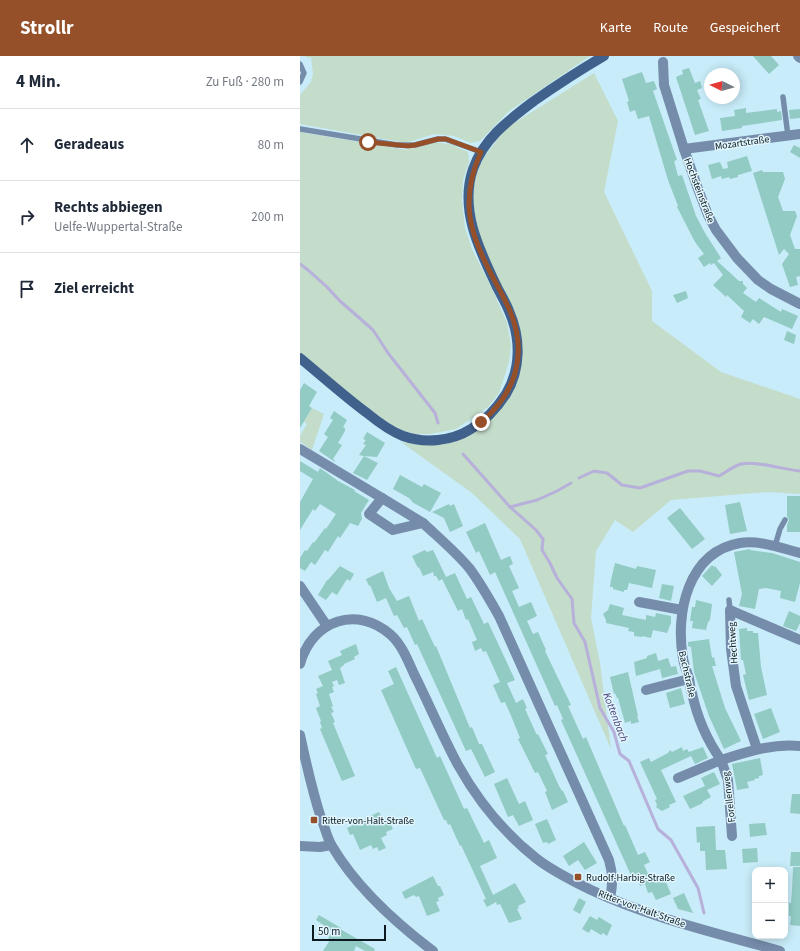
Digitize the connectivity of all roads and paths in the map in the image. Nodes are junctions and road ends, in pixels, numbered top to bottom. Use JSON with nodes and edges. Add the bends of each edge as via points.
{"nodes":[{"id":1,"x":604,"y":56,"type":"edge"},
{"id":2,"x":798,"y":56,"type":"edge"},
{"id":3,"x":800,"y":58,"type":"edge"},
{"id":4,"x":663,"y":62,"type":"dead end"},
{"id":5,"x":300,"y":64,"type":"edge"},
{"id":6,"x":300,"y":82,"type":"edge"},
{"id":7,"x":783,"y":97,"type":"dead end"},
{"id":8,"x":300,"y":129,"type":"edge"},
{"id":9,"x":800,"y":134,"type":"edge"},
{"id":10,"x":788,"y":136,"type":"junction"},
{"id":11,"x":684,"y":150,"type":"junction"},
{"id":12,"x":481,"y":152,"type":"junction"},
{"id":13,"x":800,"y":304,"type":"edge"},
{"id":14,"x":300,"y":358,"type":"edge"},
{"id":15,"x":300,"y":449,"type":"edge"},
{"id":16,"x":382,"y":498,"type":"junction"},
{"id":17,"x":785,"y":520,"type":"dead end"},
{"id":18,"x":423,"y":523,"type":"junction"},
{"id":19,"x":775,"y":546,"type":"junction"},
{"id":20,"x":800,"y":553,"type":"edge"},
{"id":21,"x":300,"y":586,"type":"edge"},
{"id":22,"x":640,"y":602,"type":"dead end"},
{"id":23,"x":682,"y":610,"type":"junction"},
{"id":24,"x":327,"y":626,"type":"junction"},
{"id":25,"x":800,"y":640,"type":"edge"},
{"id":26,"x":300,"y":664,"type":"edge"},
{"id":27,"x":689,"y":679,"type":"junction"},
{"id":28,"x":646,"y":690,"type":"dead end"},
{"id":29,"x":300,"y":735,"type":"edge"},
{"id":30,"x":800,"y":746,"type":"edge"},
{"id":31,"x":757,"y":749,"type":"junction"},
{"id":32,"x":721,"y":760,"type":"junction"},
{"id":33,"x":678,"y":778,"type":"dead end"},
{"id":34,"x":732,"y":836,"type":"dead end"},
{"id":35,"x":331,"y":845,"type":"junction"},
{"id":36,"x":300,"y":846,"type":"edge"},
{"id":37,"x":610,"y":898,"type":"junction"},
{"id":38,"x":433,"y":951,"type":"edge"},
{"id":39,"x":780,"y":951,"type":"edge"}],
"edges":[{"from":1,"to":12,"type":"main road","via":[[551,89],[510,119]]},
{"from":2,"to":3,"type":"street"},
{"from":4,"to":11,"type":"street","name":"Hochsteinstraße","via":[[664,85]]},
{"from":5,"to":6,"type":"lane","via":[[304,73]]},
{"from":7,"to":10,"type":"lane"},
{"from":8,"to":12,"type":"lane","via":[[397,146],[446,139]]},
{"from":9,"to":10,"type":"street","name":"Mozartstraße"},
{"from":10,"to":11,"type":"street","name":"Mozartstraße"},
{"from":11,"to":13,"type":"street","name":"Hochsteinstraße","via":[[708,215],[724,242],[758,280],[771,290]]},
{"from":12,"to":14,"type":"main road","via":[[470,185],[469,207],[472,224],[477,243],[511,316],[518,344],[515,376],[497,407],[481,422],[458,436],[435,440],[412,439],[384,426]]},
{"from":15,"to":16,"type":"street"},
{"from":16,"to":18,"type":"street"},
{"from":16,"to":18,"type":"street","via":[[369,514],[392,530]]},
{"from":17,"to":19,"type":"lane"},
{"from":18,"to":37,"type":"street","via":[[469,568],[499,616],[609,860],[613,887]]},
{"from":19,"to":20,"type":"street","name":"Bachstraße","via":[[788,554]]},
{"from":19,"to":23,"type":"street","name":"Bachstraße","via":[[751,542],[719,550],[696,571]]},
{"from":21,"to":24,"type":"street"},
{"from":22,"to":23,"type":"street"},
{"from":23,"to":27,"type":"street","name":"Bachstraße","via":[[683,659]]},
{"from":24,"to":26,"type":"street","name":"Ritter-von-Halt-Straße","via":[[310,642]]},
{"from":24,"to":37,"type":"street","name":"Ritter-von-Halt-Straße","via":[[346,619],[369,621],[397,641],[441,734],[487,810],[521,846],[539,860],[564,876]]},
{"from":25,"to":31,"type":"street","name":"Hechtweg","via":[[730,605],[731,649],[736,686]]},
{"from":27,"to":28,"type":"street"},
{"from":27,"to":32,"type":"street","name":"Bachstraße","via":[[705,733]]},
{"from":29,"to":35,"type":"street","via":[[307,769]]},
{"from":30,"to":31,"type":"street"},
{"from":31,"to":32,"type":"street"},
{"from":32,"to":33,"type":"street"},
{"from":32,"to":34,"type":"street","name":"Forellenweg","via":[[728,780]]},
{"from":35,"to":36,"type":"street"},
{"from":35,"to":38,"type":"street","via":[[356,880],[407,932]]},
{"from":37,"to":39,"type":"street","name":"Ritter-von-Halt-Straße","via":[[671,920]]}]}
